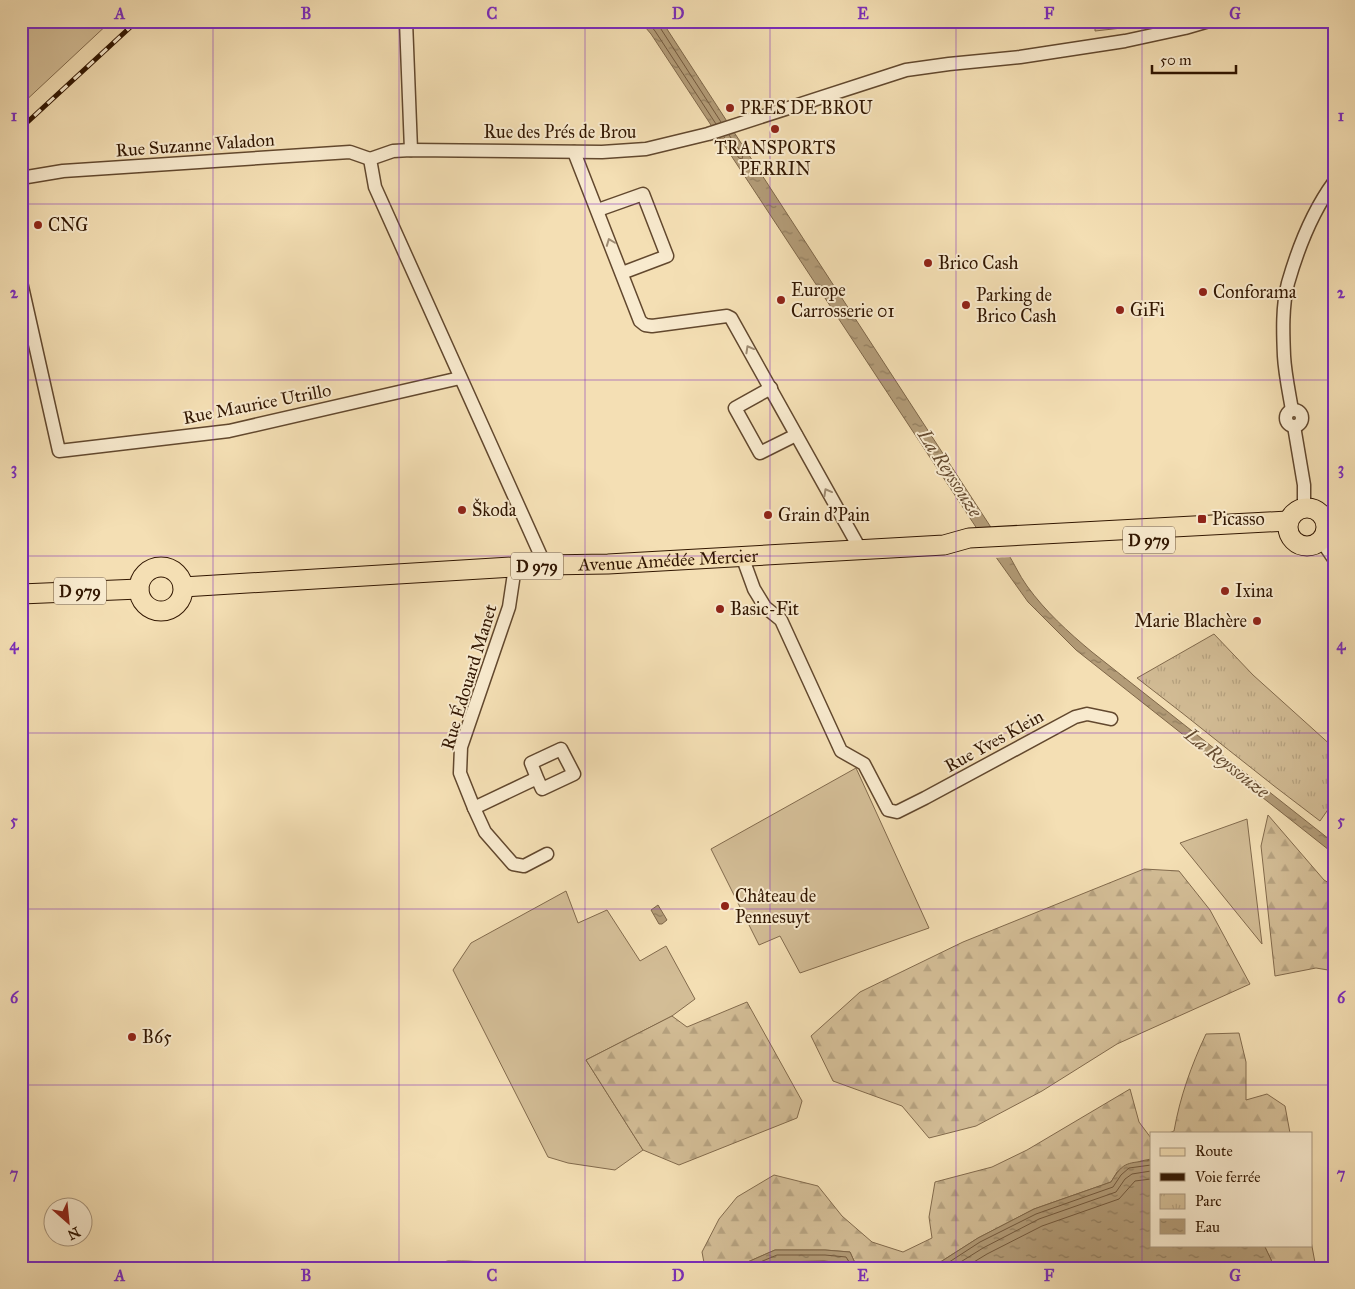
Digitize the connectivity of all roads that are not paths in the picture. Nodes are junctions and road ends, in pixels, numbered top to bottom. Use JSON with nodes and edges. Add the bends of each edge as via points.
{"nodes":[{"id":1,"x":406,"y":21,"type":"edge"},
{"id":2,"x":1209,"y":21,"type":"edge"},
{"id":3,"x":411,"y":150,"type":"junction"},
{"id":4,"x":574,"y":152,"type":"junction"},
{"id":5,"x":370,"y":159,"type":"junction"},
{"id":6,"x":21,"y":178,"type":"edge"},
{"id":7,"x":1334,"y":182,"type":"edge"},
{"id":8,"x":598,"y":210,"type":"junction"},
{"id":9,"x":622,"y":273,"type":"junction"},
{"id":10,"x":21,"y":282,"type":"edge"},
{"id":11,"x":460,"y":378,"type":"junction"},
{"id":12,"x":771,"y":388,"type":"junction"},
{"id":13,"x":796,"y":435,"type":"junction"},
{"id":14,"x":1304,"y":507,"type":"junction"},
{"id":15,"x":1288,"y":527,"type":"junction"},
{"id":16,"x":1327,"y":529,"type":"edge"},
{"id":17,"x":860,"y":549,"type":"junction"},
{"id":18,"x":742,"y":556,"type":"junction"},
{"id":19,"x":1334,"y":559,"type":"edge"},
{"id":20,"x":545,"y":565,"type":"junction"},
{"id":21,"x":514,"y":567,"type":"junction"},
{"id":22,"x":183,"y":587,"type":"junction"},
{"id":23,"x":139,"y":589,"type":"junction"},
{"id":24,"x":21,"y":594,"type":"edge"},
{"id":25,"x":1111,"y":719,"type":"dead end"},
{"id":26,"x":538,"y":778,"type":"dead end"},
{"id":27,"x":474,"y":808,"type":"junction"},
{"id":28,"x":547,"y":854,"type":"dead end"}],
"edges":[{"from":1,"to":3,"type":"street"},
{"from":2,"to":4,"type":"street","name":"Rue des Prés de Brou","via":[[1125,41],[906,70],[708,134],[646,149]]},
{"from":3,"to":4,"type":"street","name":"Rue des Prés de Brou"},
{"from":3,"to":5,"type":"street","name":"Rue des Prés de Brou","via":[[393,151]]},
{"from":4,"to":8,"type":"street"},
{"from":5,"to":6,"type":"street","name":"Rue Suzanne Valadon","via":[[350,152],[63,170]]},
{"from":5,"to":11,"type":"street","via":[[374,187]]},
{"from":7,"to":14,"type":"street","via":[[1320,201],[1301,245],[1288,285],[1284,320],[1284,358],[1292,410],[1297,410],[1302,417],[1294,426],[1304,485]]},
{"from":9,"to":8,"type":"street","one_way":true},
{"from":8,"to":9,"type":"street","via":[[643,194],[667,256]]},
{"from":12,"to":9,"type":"street","one_way":true,"via":[[731,318],[645,325],[640,321]]},
{"from":10,"to":11,"type":"street","name":"Rue Maurice Utrillo","via":[[59,451],[229,431]]},
{"from":11,"to":20,"type":"street"},
{"from":12,"to":13,"type":"street"},
{"from":12,"to":13,"type":"street","via":[[735,408],[760,453]]},
{"from":17,"to":13,"type":"street","one_way":true},
{"from":14,"to":15,"type":"main road","via":[[1294,512]]},
{"from":14,"to":16,"type":"main road","via":[[1316,510],[1324,518]]},
{"from":15,"to":16,"type":"main road","via":[[1291,539],[1302,546],[1316,544]]},
{"from":15,"to":17,"type":"main road","name":"Avenue Amédée Mercier","number":"D 979","via":[[995,542],[970,549],[944,545]]},
{"from":16,"to":19,"type":"street"},
{"from":17,"to":18,"type":"main road","name":"Avenue Amédée Mercier","number":"D 979"},
{"from":18,"to":20,"type":"main road","name":"Avenue Amédée Mercier","number":"D 979"},
{"from":18,"to":25,"type":"street","name":"Rue Yves Klein","via":[[764,607],[781,620],[842,751],[864,764],[888,810],[897,812],[1075,717],[1087,714]]},
{"from":20,"to":21,"type":"main road","name":"Avenue Amédée Mercier","number":"D 979"},
{"from":21,"to":22,"type":"main road","name":"Avenue Amédée Mercier","number":"D 979"},
{"from":21,"to":27,"type":"street","name":"Rue Édouard Manet","via":[[510,607],[461,747],[460,773]]},
{"from":22,"to":23,"type":"main road","via":[[171,569],[156,567],[144,575]]},
{"from":22,"to":23,"type":"main road","via":[[177,604],[161,611],[145,604]]},
{"from":23,"to":24,"type":"main road","number":"D 979"},
{"from":26,"to":27,"type":"street"},
{"from":27,"to":28,"type":"street","name":"Rue Édouard Manet","via":[[486,832],[513,864],[524,866]]}]}
